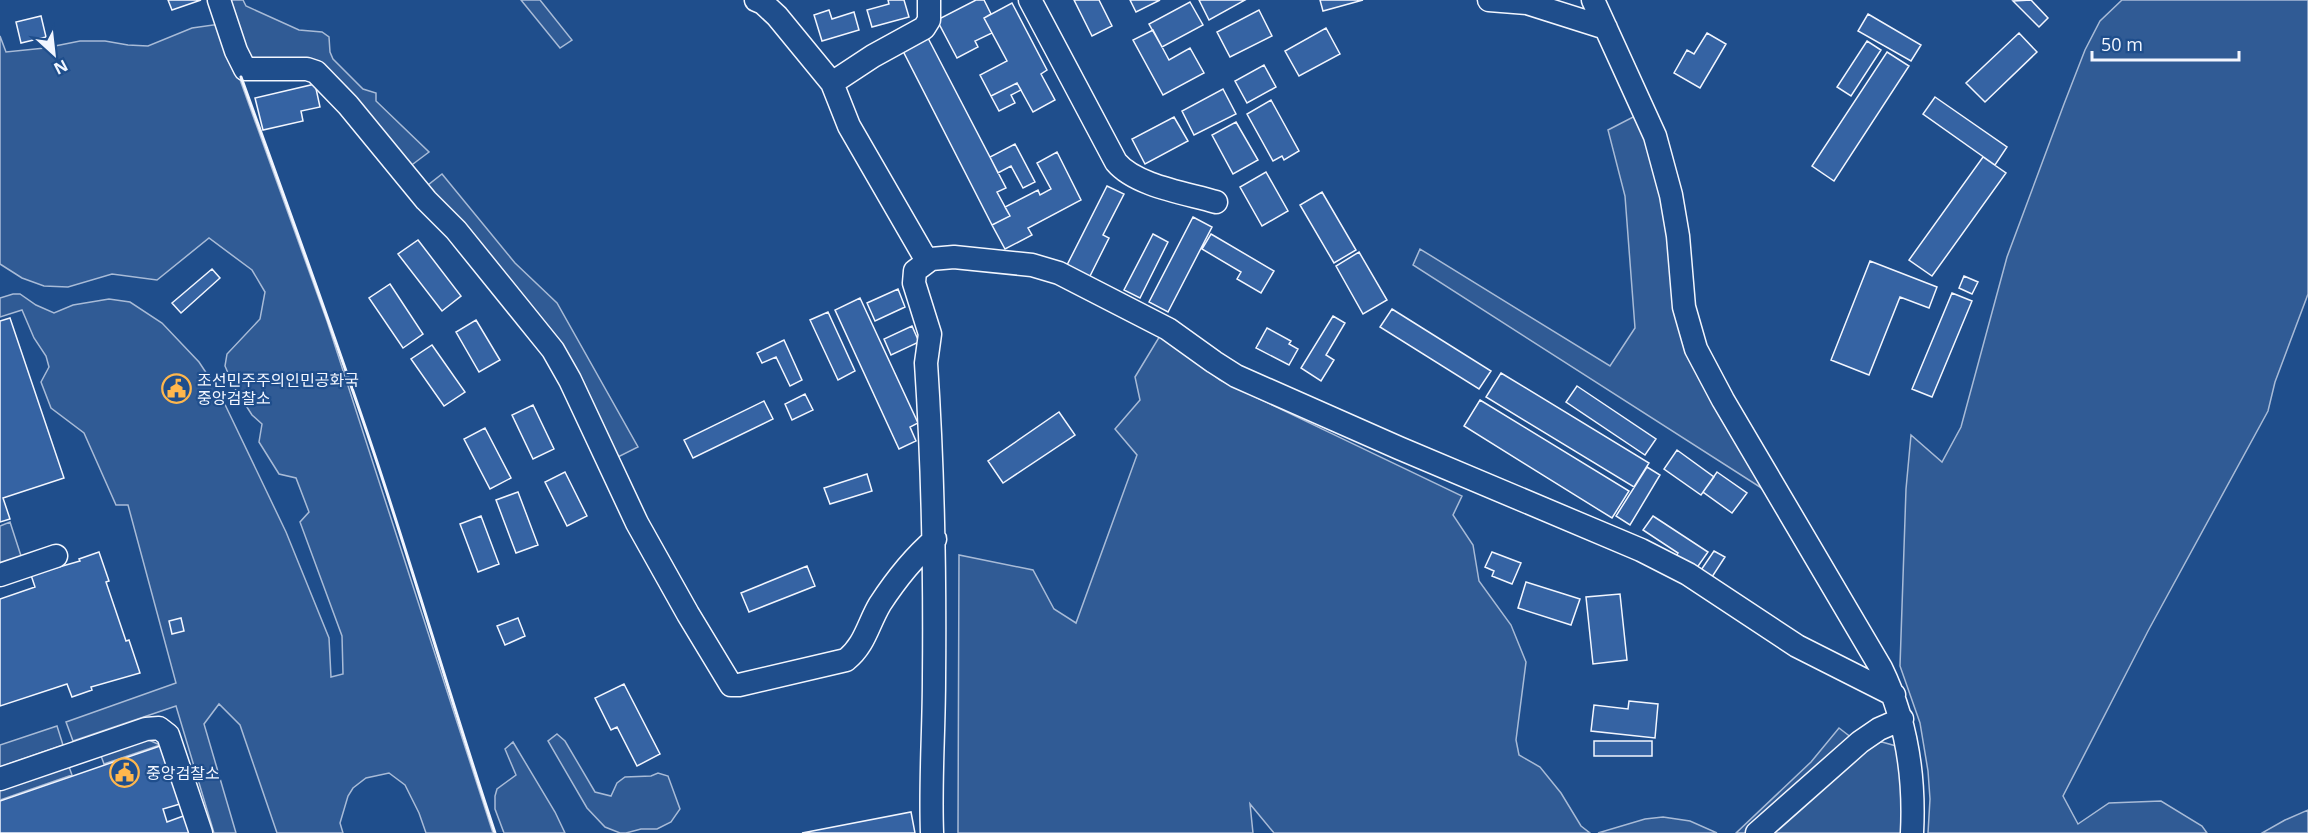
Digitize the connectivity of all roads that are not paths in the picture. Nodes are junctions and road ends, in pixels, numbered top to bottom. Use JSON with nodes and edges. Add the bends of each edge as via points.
{"nodes":[{"id":1,"x":219,"y":0,"type":"edge"},
{"id":2,"x":756,"y":0,"type":"edge"},
{"id":3,"x":929,"y":0,"type":"edge"},
{"id":4,"x":1030,"y":0,"type":"edge"},
{"id":5,"x":1489,"y":0,"type":"edge"},
{"id":6,"x":1593,"y":0,"type":"edge"},
{"id":7,"x":1606,"y":28,"type":"junction"},
{"id":8,"x":832,"y":83,"type":"junction"},
{"id":9,"x":1216,"y":202,"type":"dead end"},
{"id":10,"x":927,"y":261,"type":"junction"},
{"id":11,"x":935,"y":539,"type":"junction"},
{"id":12,"x":56,"y":556,"type":"dead end"},
{"id":13,"x":0,"y":575,"type":"edge"},
{"id":14,"x":1894,"y":695,"type":"junction"},
{"id":15,"x":1902,"y":719,"type":"junction"},
{"id":16,"x":0,"y":779,"type":"edge"},
{"id":17,"x":201,"y":833,"type":"edge"},
{"id":18,"x":932,"y":833,"type":"edge"},
{"id":19,"x":1757,"y":833,"type":"edge"},
{"id":20,"x":1912,"y":833,"type":"edge"}],
"edges":[{"from":1,"to":11,"type":"street","via":[[245,69],[307,69],[324,80],[456,230],[553,350],[638,523],[731,685],[846,660],[863,642],[880,605],[920,552]]},
{"from":2,"to":8,"type":"street","via":[[777,16]]},
{"from":3,"to":8,"type":"street","via":[[929,20],[924,28]]},
{"from":4,"to":9,"type":"street","via":[[1124,172]]},
{"from":5,"to":7,"type":"street","via":[[1527,3]]},
{"from":6,"to":7,"type":"street"},
{"from":7,"to":14,"type":"street","via":[[1655,136],[1664,166],[1678,236],[1684,307],[1696,349]]},
{"from":8,"to":10,"type":"street","via":[[849,126]]},
{"from":10,"to":11,"type":"street","via":[[915,271],[914,283],[930,334],[926,363]]},
{"from":10,"to":14,"type":"street","via":[[954,257],[1032,265],[1059,273],[1168,329],[1236,375],[1641,550],[1688,574],[1797,646]]},
{"from":11,"to":18,"type":"street"},
{"from":12,"to":13,"type":"street"},
{"from":14,"to":15,"type":"street"},
{"from":15,"to":19,"type":"street","via":[[1860,742]]},
{"from":15,"to":20,"type":"street","via":[[1912,771]]},
{"from":16,"to":17,"type":"street","via":[[146,729],[159,728],[168,735]]}]}
